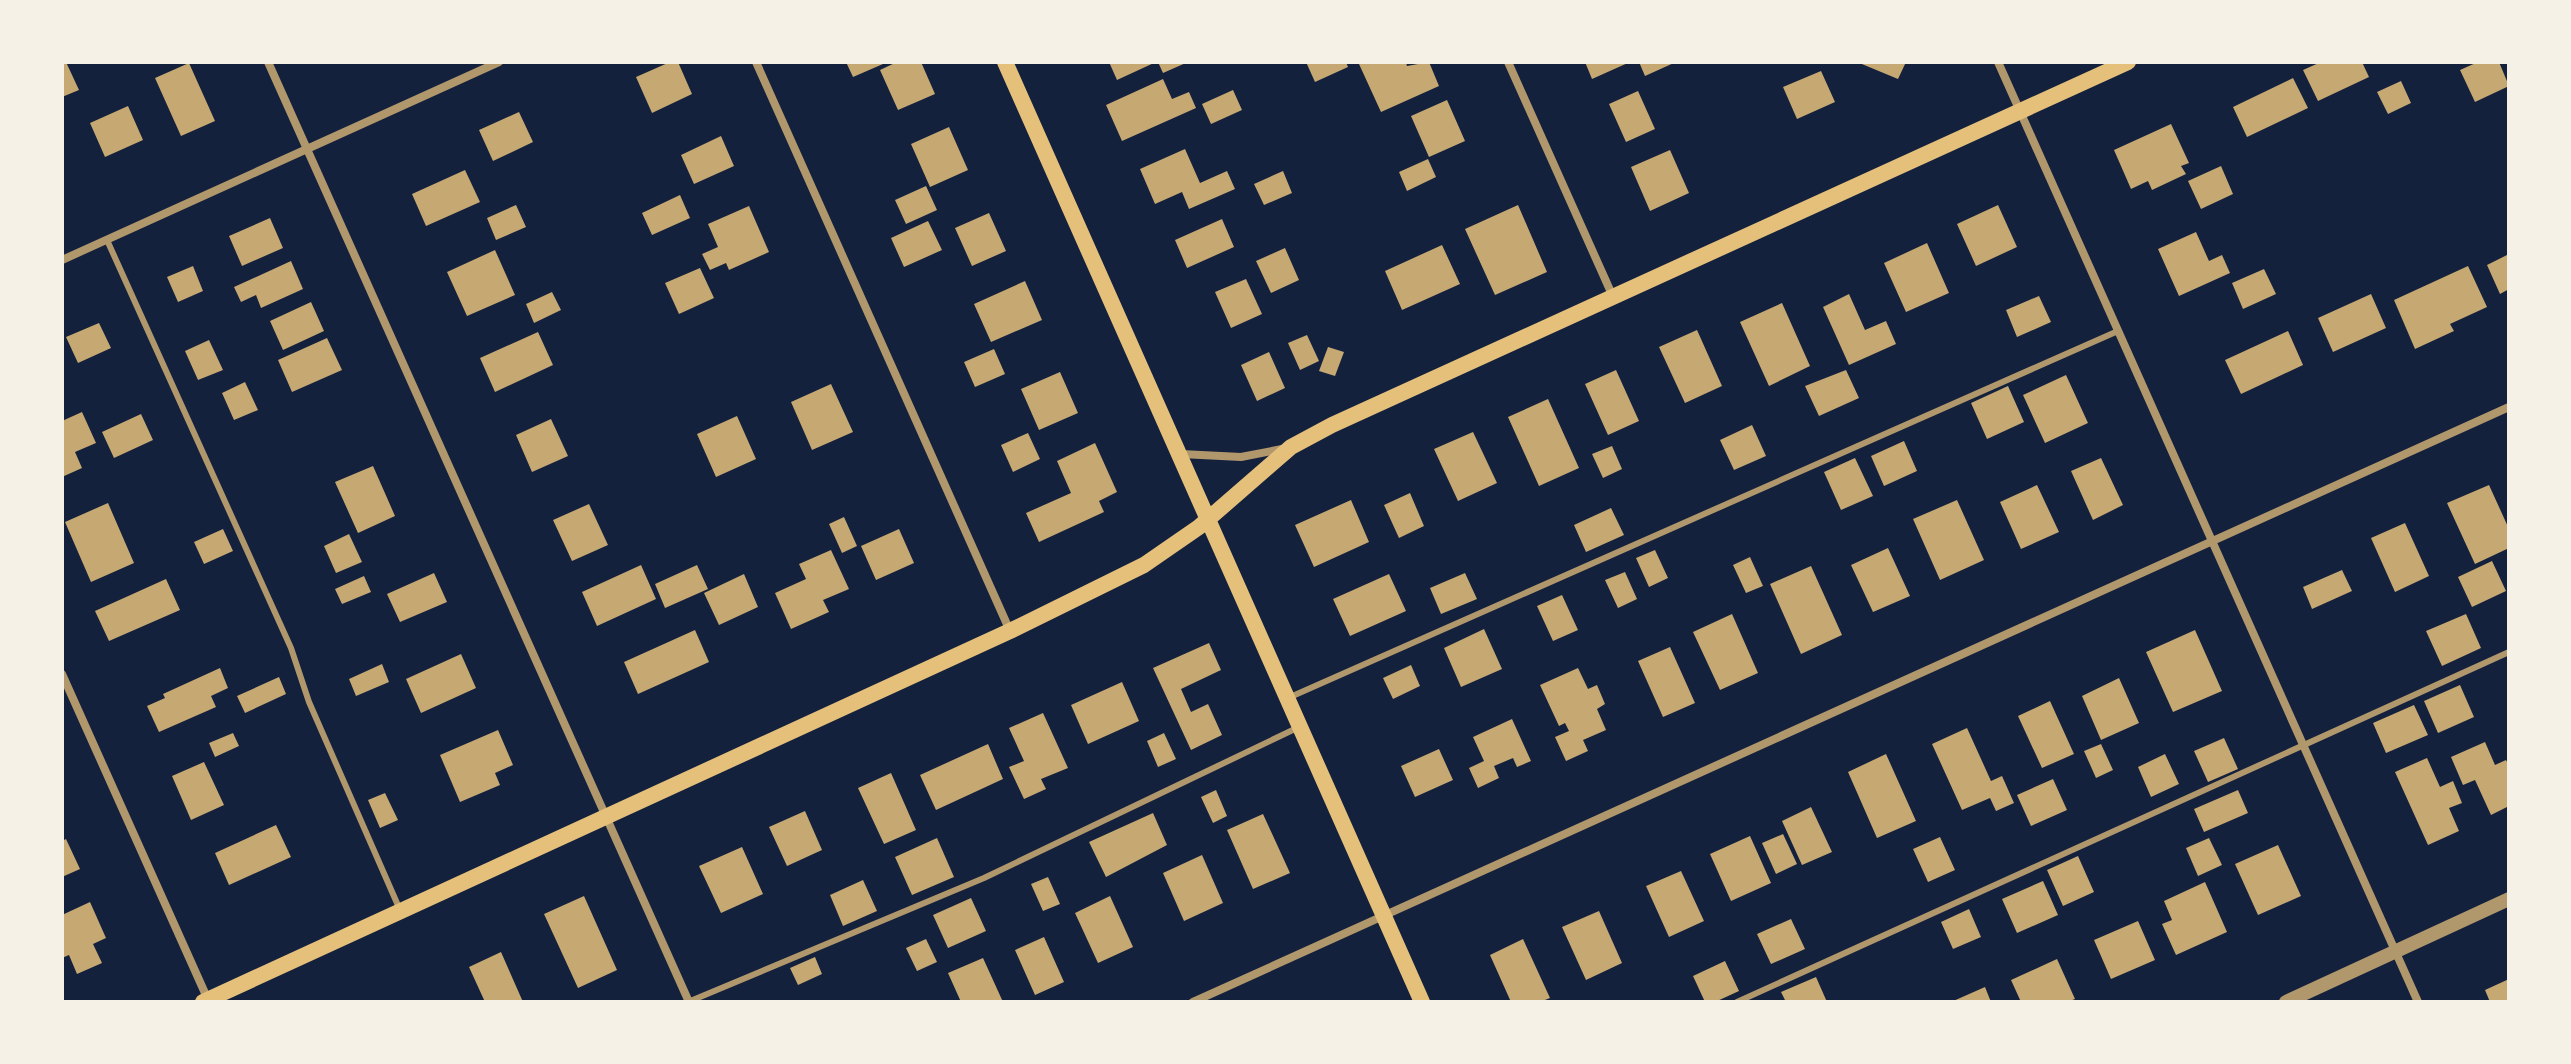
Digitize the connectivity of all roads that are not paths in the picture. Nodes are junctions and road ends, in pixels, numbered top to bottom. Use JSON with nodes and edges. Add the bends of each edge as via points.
{"nodes":[{"id":1,"x":268,"y":62,"type":"edge"},
{"id":2,"x":499,"y":62,"type":"edge"},
{"id":3,"x":756,"y":62,"type":"edge"},
{"id":4,"x":1005,"y":62,"type":"edge"},
{"id":5,"x":1508,"y":62,"type":"edge"},
{"id":6,"x":1998,"y":62,"type":"edge"},
{"id":7,"x":2128,"y":62,"type":"edge"},
{"id":8,"x":2020,"y":111,"type":"junction"},
{"id":9,"x":306,"y":147,"type":"junction"},
{"id":10,"x":107,"y":240,"type":"junction"},
{"id":11,"x":62,"y":260,"type":"edge"},
{"id":12,"x":1614,"y":299,"type":"junction"},
{"id":13,"x":2118,"y":331,"type":"junction"},
{"id":14,"x":2509,"y":407,"type":"edge"},
{"id":15,"x":1291,"y":447,"type":"junction"},
{"id":16,"x":1178,"y":454,"type":"junction"},
{"id":17,"x":1207,"y":520,"type":"junction"},
{"id":18,"x":2212,"y":541,"type":"junction"},
{"id":19,"x":1010,"y":631,"type":"junction"},
{"id":20,"x":2509,"y":652,"type":"edge"},
{"id":21,"x":62,"y":674,"type":"edge"},
{"id":22,"x":1288,"y":698,"type":"junction"},
{"id":23,"x":1300,"y":727,"type":"junction"},
{"id":24,"x":2303,"y":746,"type":"junction"},
{"id":25,"x":605,"y":817,"type":"junction"},
{"id":26,"x":2509,"y":899,"type":"edge"},
{"id":27,"x":401,"y":911,"type":"junction"},
{"id":28,"x":1383,"y":915,"type":"junction"},
{"id":29,"x":2395,"y":952,"type":"junction"},
{"id":30,"x":207,"y":1001,"type":"edge"},
{"id":31,"x":688,"y":1002,"type":"edge"},
{"id":32,"x":1193,"y":1002,"type":"edge"},
{"id":33,"x":1422,"y":1002,"type":"edge"},
{"id":34,"x":1737,"y":1002,"type":"edge"},
{"id":35,"x":2286,"y":1002,"type":"edge"},
{"id":36,"x":2418,"y":1002,"type":"edge"}],
"edges":[{"from":1,"to":9,"type":"street"},
{"from":2,"to":9,"type":"street"},
{"from":3,"to":19,"type":"street"},
{"from":4,"to":16,"type":"main road"},
{"from":5,"to":12,"type":"street"},
{"from":6,"to":8,"type":"street"},
{"from":7,"to":8,"type":"main road"},
{"from":8,"to":12,"type":"main road"},
{"from":8,"to":13,"type":"street"},
{"from":9,"to":10,"type":"street"},
{"from":9,"to":25,"type":"street"},
{"from":10,"to":11,"type":"street"},
{"from":10,"to":27,"type":"lane","via":[[291,648],[309,702]]},
{"from":12,"to":15,"type":"main road"},
{"from":13,"to":18,"type":"street"},
{"from":13,"to":22,"type":"lane"},
{"from":14,"to":18,"type":"street"},
{"from":15,"to":16,"type":"street","via":[[1241,457]]},
{"from":15,"to":17,"type":"main road"},
{"from":16,"to":17,"type":"main road"},
{"from":17,"to":19,"type":"main road","via":[[1144,565]]},
{"from":17,"to":22,"type":"main road"},
{"from":18,"to":24,"type":"street"},
{"from":18,"to":28,"type":"street"},
{"from":19,"to":25,"type":"main road"},
{"from":20,"to":24,"type":"lane"},
{"from":21,"to":30,"type":"street"},
{"from":22,"to":23,"type":"main road"},
{"from":23,"to":28,"type":"main road"},
{"from":23,"to":31,"type":"lane","via":[[984,878]]},
{"from":24,"to":29,"type":"street"},
{"from":24,"to":34,"type":"lane"},
{"from":25,"to":27,"type":"main road"},
{"from":25,"to":31,"type":"street"},
{"from":26,"to":29,"type":"street"},
{"from":27,"to":30,"type":"main road"},
{"from":28,"to":32,"type":"street"},
{"from":28,"to":33,"type":"main road"},
{"from":29,"to":35,"type":"street"},
{"from":29,"to":36,"type":"street"}]}
